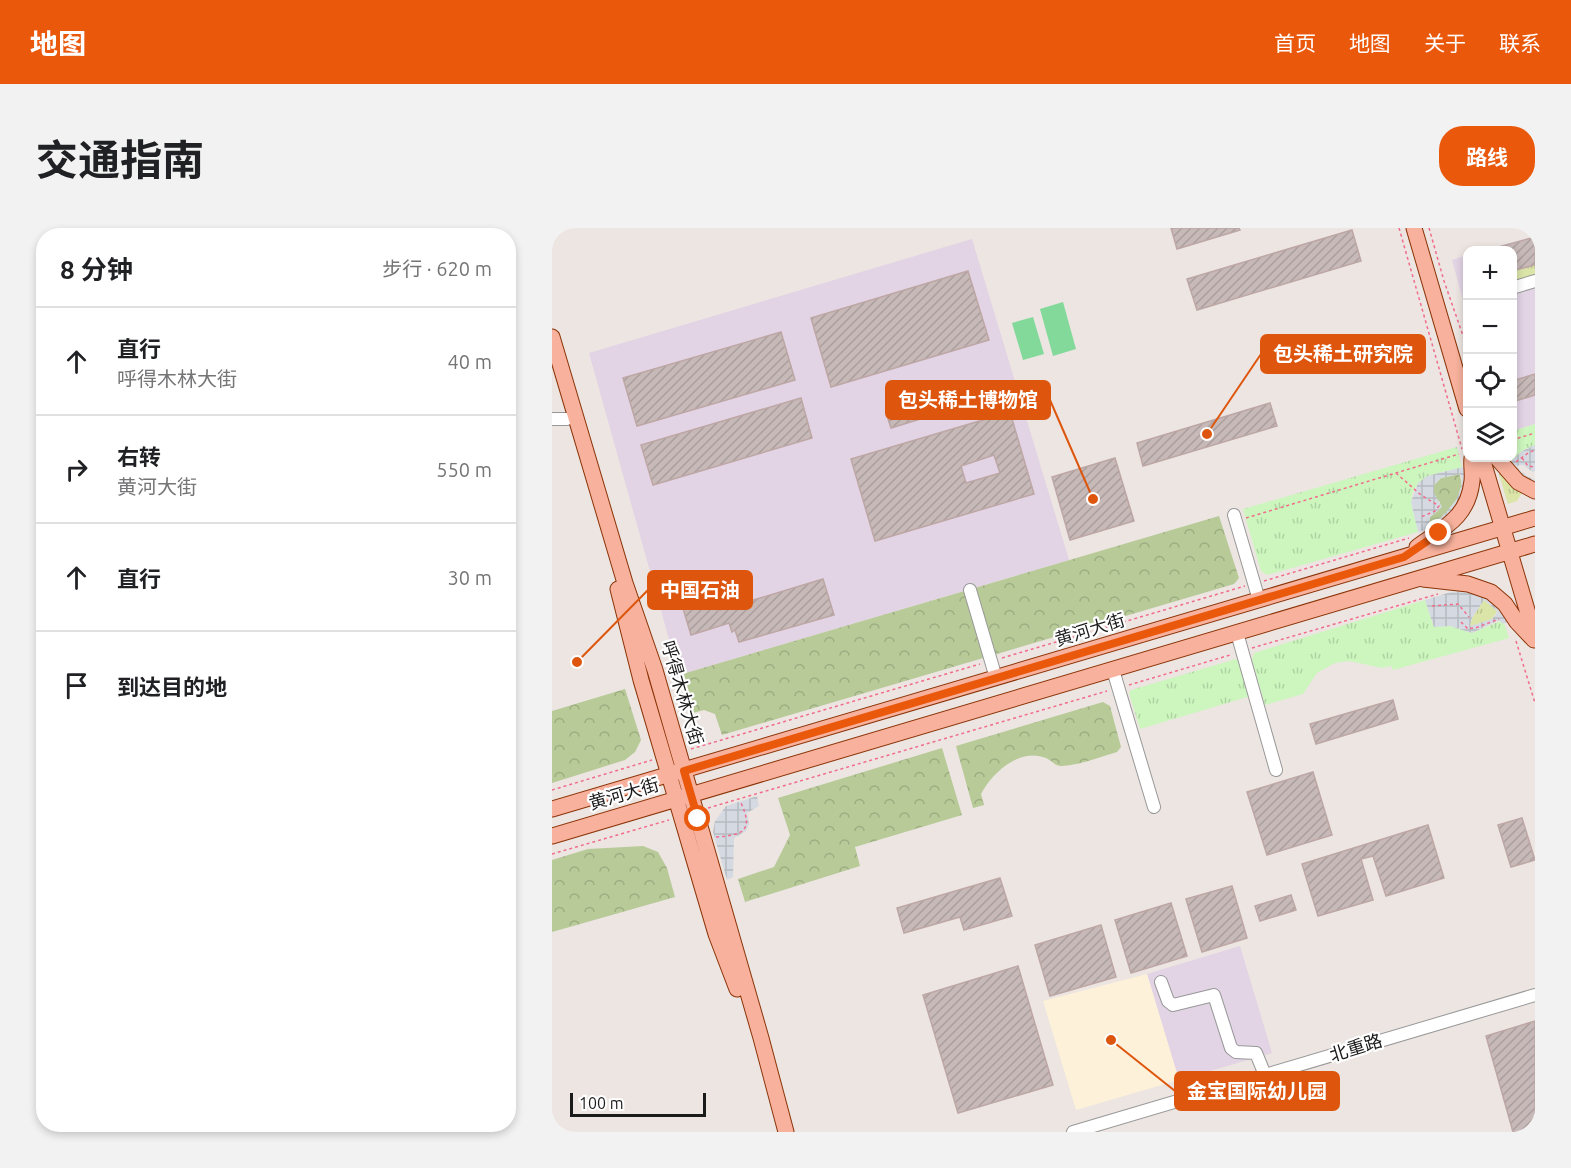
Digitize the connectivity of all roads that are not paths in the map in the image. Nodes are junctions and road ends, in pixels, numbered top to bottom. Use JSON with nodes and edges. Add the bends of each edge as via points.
{"nodes":[{"id":1,"x":1414,"y":228,"type":"edge"},
{"id":2,"x":1535,"y":281,"type":"edge"},
{"id":3,"x":1517,"y":286,"type":"edge"},
{"id":4,"x":552,"y":338,"type":"edge"},
{"id":5,"x":552,"y":371,"type":"edge"},
{"id":6,"x":1467,"y":408,"type":"edge"},
{"id":7,"x":559,"y":419,"type":"edge"},
{"id":8,"x":1467,"y":462,"type":"edge"},
{"id":9,"x":1483,"y":462,"type":"edge"},
{"id":10,"x":1500,"y":462,"type":"edge"},
{"id":11,"x":1535,"y":491,"type":"edge"},
{"id":12,"x":1240,"y":516,"type":"road end"},
{"id":13,"x":1535,"y":518,"type":"edge"},
{"id":14,"x":1503,"y":528,"type":"junction"},
{"id":15,"x":1535,"y":544,"type":"edge"},
{"id":16,"x":1510,"y":551,"type":"junction"},
{"id":17,"x":1404,"y":557,"type":"junction"},
{"id":18,"x":1420,"y":578,"type":"junction"},
{"id":19,"x":970,"y":590,"type":"dead end"},
{"id":20,"x":1258,"y":600,"type":"junction"},
{"id":21,"x":1237,"y":633,"type":"junction"},
{"id":22,"x":1535,"y":639,"type":"edge"},
{"id":23,"x":1113,"y":670,"type":"junction"},
{"id":24,"x":996,"y":678,"type":"junction"},
{"id":25,"x":1276,"y":770,"type":"dead end"},
{"id":26,"x":684,"y":771,"type":"junction"},
{"id":27,"x":669,"y":775,"type":"junction"},
{"id":28,"x":684,"y":797,"type":"junction"},
{"id":29,"x":1154,"y":807,"type":"dead end"},
{"id":30,"x":552,"y":809,"type":"edge"},
{"id":31,"x":689,"y":814,"type":"junction"},
{"id":32,"x":552,"y":836,"type":"edge"},
{"id":33,"x":1161,"y":982,"type":"dead end"},
{"id":34,"x":1535,"y":995,"type":"edge"},
{"id":35,"x":1265,"y":1075,"type":"junction"},
{"id":36,"x":778,"y":1132,"type":"edge"},
{"id":37,"x":786,"y":1132,"type":"edge"},
{"id":38,"x":1073,"y":1132,"type":"edge"}],
"edges":[{"from":1,"to":6,"type":"main road"},
{"from":2,"to":3,"type":"street"},
{"from":4,"to":26,"type":"main road","name":"呼得木林大街"},
{"from":5,"to":7,"type":"main road","name":"呼得木林大街"},
{"from":7,"to":27,"type":"main road","name":"呼得木林大街","via":[[611,565]]},
{"from":8,"to":17,"type":"main road","via":[[1471,490],[1463,509],[1439,533]]},
{"from":9,"to":14,"type":"main road"},
{"from":10,"to":11,"type":"main road","via":[[1518,482]]},
{"from":12,"to":20,"type":"street"},
{"from":13,"to":14,"type":"main road","name":"黄河大街"},
{"from":14,"to":16,"type":"main road"},
{"from":14,"to":17,"type":"main road","name":"黄河大街"},
{"from":15,"to":16,"type":"main road","name":"黄河大街"},
{"from":16,"to":18,"type":"main road","name":"黄河大街"},
{"from":16,"to":22,"type":"main road"},
{"from":17,"to":20,"type":"main road","name":"黄河大街"},
{"from":18,"to":21,"type":"main road","name":"黄河大街"},
{"from":18,"to":22,"type":"main road","via":[[1468,584],[1491,592]]},
{"from":19,"to":24,"type":"street"},
{"from":20,"to":24,"type":"main road","name":"黄河大街"},
{"from":21,"to":23,"type":"main road","name":"黄河大街"},
{"from":21,"to":25,"type":"street"},
{"from":23,"to":28,"type":"main road","name":"黄河大街"},
{"from":23,"to":29,"type":"street"},
{"from":24,"to":26,"type":"main road","name":"黄河大街"},
{"from":26,"to":27,"type":"main road","name":"黄河大街"},
{"from":26,"to":28,"type":"main road","name":"呼得木林大街"},
{"from":27,"to":28,"type":"main road","name":"呼得木林大街"},
{"from":27,"to":30,"type":"main road","name":"黄河大街"},
{"from":28,"to":31,"type":"main road","name":"呼得木林大街"},
{"from":28,"to":32,"type":"main road","name":"黄河大街"},
{"from":31,"to":36,"type":"main road","name":"呼得木林大街","via":[[716,934],[733,977]]},
{"from":31,"to":37,"type":"main road","name":"呼得木林大街","via":[[761,1038]]},
{"from":33,"to":35,"type":"street","via":[[1173,1005],[1214,995],[1231,1048],[1240,1053],[1256,1053]]},
{"from":34,"to":35,"type":"street","name":"北重路"},
{"from":35,"to":38,"type":"street","name":"北重路"}]}
